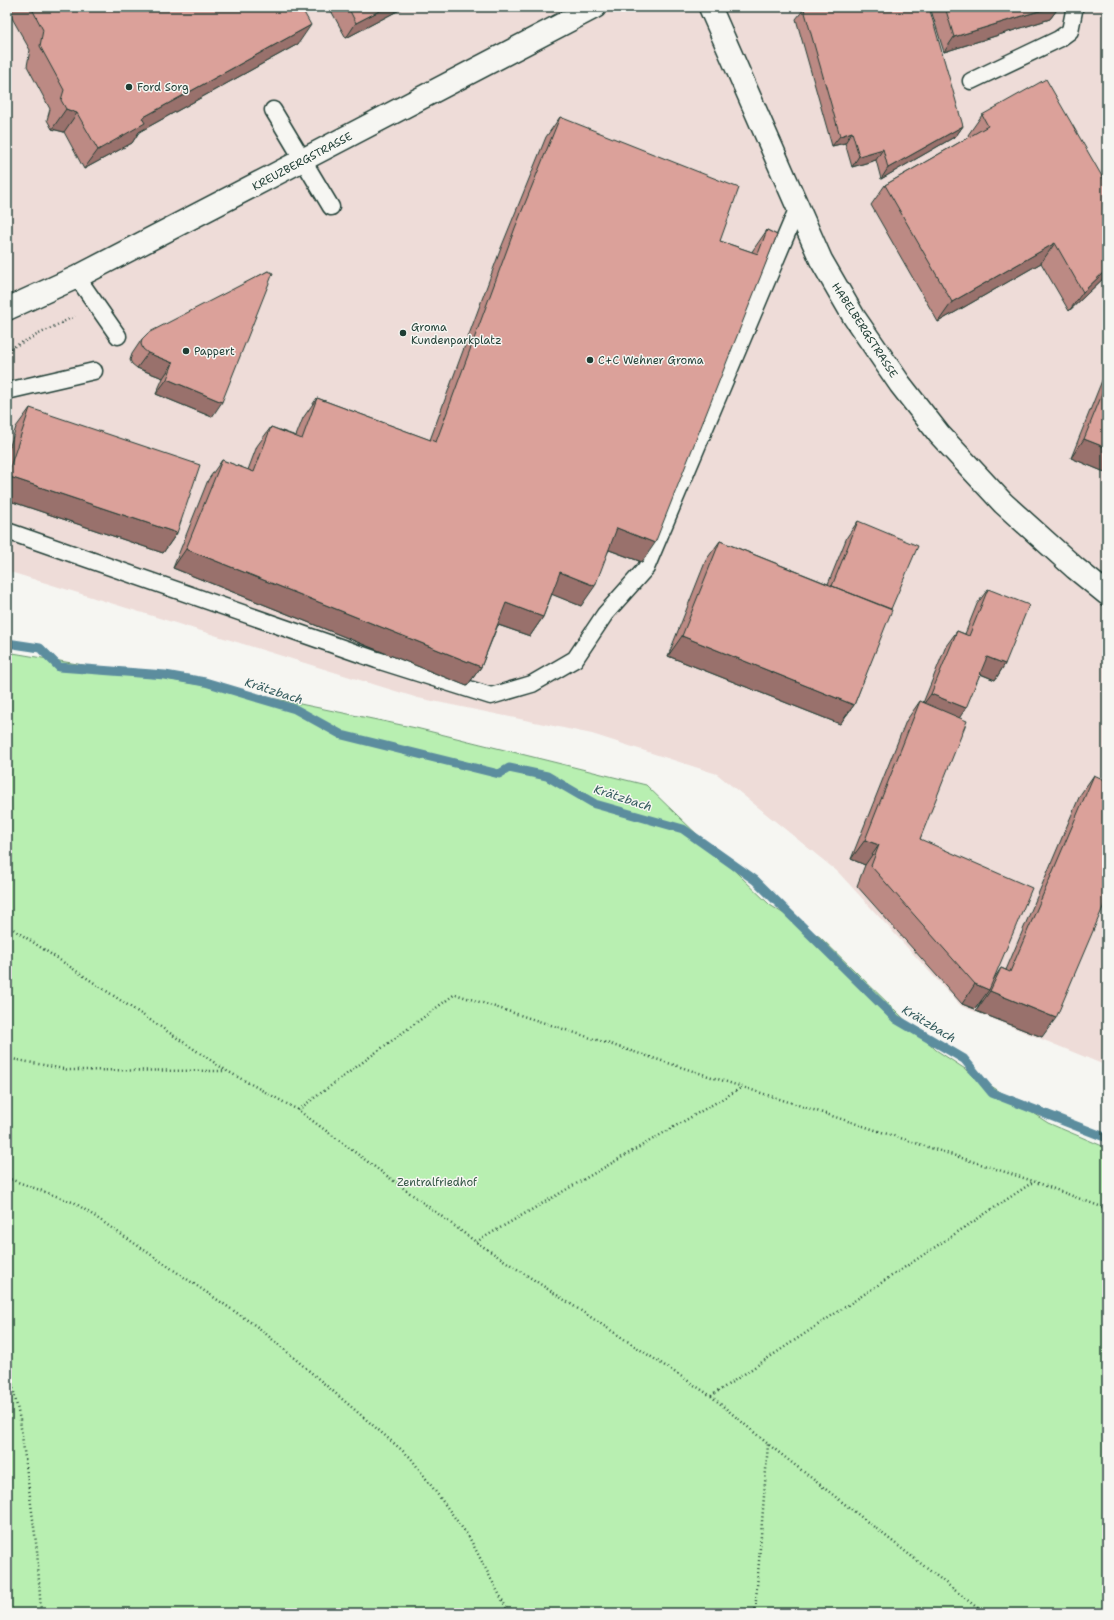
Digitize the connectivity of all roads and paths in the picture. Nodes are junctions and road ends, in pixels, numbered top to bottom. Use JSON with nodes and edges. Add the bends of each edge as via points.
{"nodes":[{"id":1,"x":595,"y":7,"type":"edge"},
{"id":2,"x":710,"y":7,"type":"edge"},
{"id":3,"x":1073,"y":7,"type":"edge"},
{"id":4,"x":972,"y":81,"type":"dead end"},
{"id":5,"x":273,"y":110,"type":"dead end"},
{"id":6,"x":304,"y":160,"type":"junction"},
{"id":7,"x":332,"y":207,"type":"dead end"},
{"id":8,"x":798,"y":207,"type":"junction"},
{"id":9,"x":77,"y":276,"type":"junction"},
{"id":10,"x":97,"y":305,"type":"junction"},
{"id":11,"x":7,"y":309,"type":"edge"},
{"id":12,"x":118,"y":336,"type":"dead end"},
{"id":13,"x":7,"y":350,"type":"edge"},
{"id":14,"x":94,"y":371,"type":"dead end"},
{"id":15,"x":7,"y":391,"type":"edge"},
{"id":16,"x":7,"y":531,"type":"edge"},
{"id":17,"x":1107,"y":594,"type":"edge"},
{"id":18,"x":10,"y":927,"type":"dead end"},
{"id":19,"x":7,"y":1058,"type":"edge"},
{"id":20,"x":227,"y":1071,"type":"junction"},
{"id":21,"x":741,"y":1087,"type":"junction"},
{"id":22,"x":298,"y":1110,"type":"junction"},
{"id":23,"x":7,"y":1178,"type":"edge"},
{"id":24,"x":1033,"y":1181,"type":"junction"},
{"id":25,"x":1107,"y":1209,"type":"edge"},
{"id":26,"x":476,"y":1242,"type":"junction"},
{"id":27,"x":7,"y":1361,"type":"edge"},
{"id":28,"x":711,"y":1396,"type":"junction"},
{"id":29,"x":768,"y":1444,"type":"junction"},
{"id":30,"x":41,"y":1613,"type":"edge"},
{"id":31,"x":510,"y":1613,"type":"edge"},
{"id":32,"x":755,"y":1613,"type":"edge"},
{"id":33,"x":984,"y":1613,"type":"edge"}],
"edges":[{"from":1,"to":6,"type":"street","name":"KREUZBERGSTRASSE"},
{"from":2,"to":8,"type":"street","name":"HABELBERGSTRASSE"},
{"from":3,"to":4,"type":"lane","via":[[1070,31],[1059,39]]},
{"from":5,"to":6,"type":"lane"},
{"from":6,"to":7,"type":"lane"},
{"from":6,"to":9,"type":"street","name":"KREUZBERGSTRASSE"},
{"from":8,"to":16,"type":"lane","via":[[646,568],[605,614],[575,658],[532,684],[491,696],[377,660]]},
{"from":8,"to":17,"type":"street","name":"HABELBERGSTRASSE","via":[[821,260],[854,317],[900,384],[939,434],[1003,504]]},
{"from":9,"to":10,"type":"lane"},
{"from":9,"to":11,"type":"street","name":"KREUZBERGSTRASSE"},
{"from":10,"to":12,"type":"lane"},
{"from":10,"to":13,"type":"path"},
{"from":14,"to":15,"type":"lane"},
{"from":18,"to":20,"type":"path"},
{"from":19,"to":20,"type":"path","via":[[69,1070]]},
{"from":20,"to":22,"type":"path"},
{"from":21,"to":22,"type":"path","via":[[455,994]]},
{"from":21,"to":24,"type":"path"},
{"from":21,"to":26,"type":"path"},
{"from":22,"to":26,"type":"path"},
{"from":23,"to":31,"type":"path","via":[[75,1203],[259,1328],[404,1451],[469,1537]]},
{"from":24,"to":25,"type":"path"},
{"from":24,"to":28,"type":"path"},
{"from":26,"to":28,"type":"path"},
{"from":27,"to":30,"type":"path","via":[[20,1420],[37,1550]]},
{"from":28,"to":29,"type":"path"},
{"from":29,"to":32,"type":"path"},
{"from":29,"to":33,"type":"path"}]}
